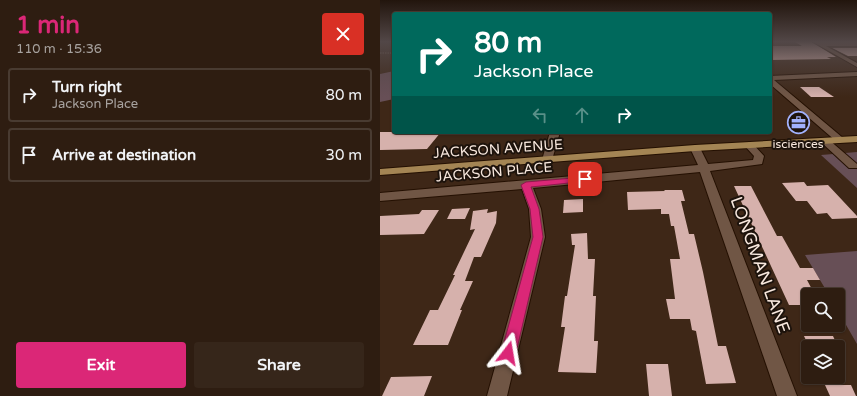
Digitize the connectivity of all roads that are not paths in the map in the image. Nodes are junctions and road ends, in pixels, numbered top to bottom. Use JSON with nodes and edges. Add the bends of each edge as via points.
{"nodes":[{"id":1,"x":857,"y":74,"type":"edge"},
{"id":2,"x":772,"y":79,"type":"edge"},
{"id":3,"x":772,"y":81,"type":"edge"},
{"id":4,"x":554,"y":134,"type":"edge"},
{"id":5,"x":840,"y":140,"type":"junction"},
{"id":6,"x":856,"y":140,"type":"edge"},
{"id":7,"x":825,"y":141,"type":"junction"},
{"id":8,"x":749,"y":145,"type":"junction"},
{"id":9,"x":695,"y":148,"type":"junction"},
{"id":10,"x":547,"y":160,"type":"junction"},
{"id":11,"x":853,"y":166,"type":"dead end"},
{"id":12,"x":704,"y":168,"type":"junction"},
{"id":13,"x":380,"y":172,"type":"edge"},
{"id":14,"x":526,"y":185,"type":"junction"},
{"id":15,"x":380,"y":197,"type":"edge"},
{"id":16,"x":497,"y":396,"type":"edge"},
{"id":17,"x":787,"y":396,"type":"edge"}],
"edges":[{"from":1,"to":2,"type":"street"},
{"from":3,"to":5,"type":"street"},
{"from":4,"to":10,"type":"street"},
{"from":5,"to":6,"type":"main road","name":"JACKSON AVENUE"},
{"from":5,"to":7,"type":"main road","name":"JACKSON AVENUE"},
{"from":7,"to":8,"type":"main road","name":"JACKSON AVENUE"},
{"from":7,"to":11,"type":"street"},
{"from":8,"to":9,"type":"main road","name":"JACKSON AVENUE"},
{"from":8,"to":12,"type":"street","name":"JACKSON PLACE","via":[[759,156],[758,162]]},
{"from":9,"to":10,"type":"main road","name":"JACKSON AVENUE"},
{"from":9,"to":12,"type":"street","name":"LONGMAN LANE"},
{"from":10,"to":13,"type":"main road","name":"JACKSON AVENUE"},
{"from":12,"to":14,"type":"street","name":"JACKSON PLACE"},
{"from":12,"to":17,"type":"street","name":"LONGMAN LANE"},
{"from":14,"to":15,"type":"street","name":"JACKSON PLACE"},
{"from":14,"to":16,"type":"street","via":[[535,209],[538,237]]}]}
